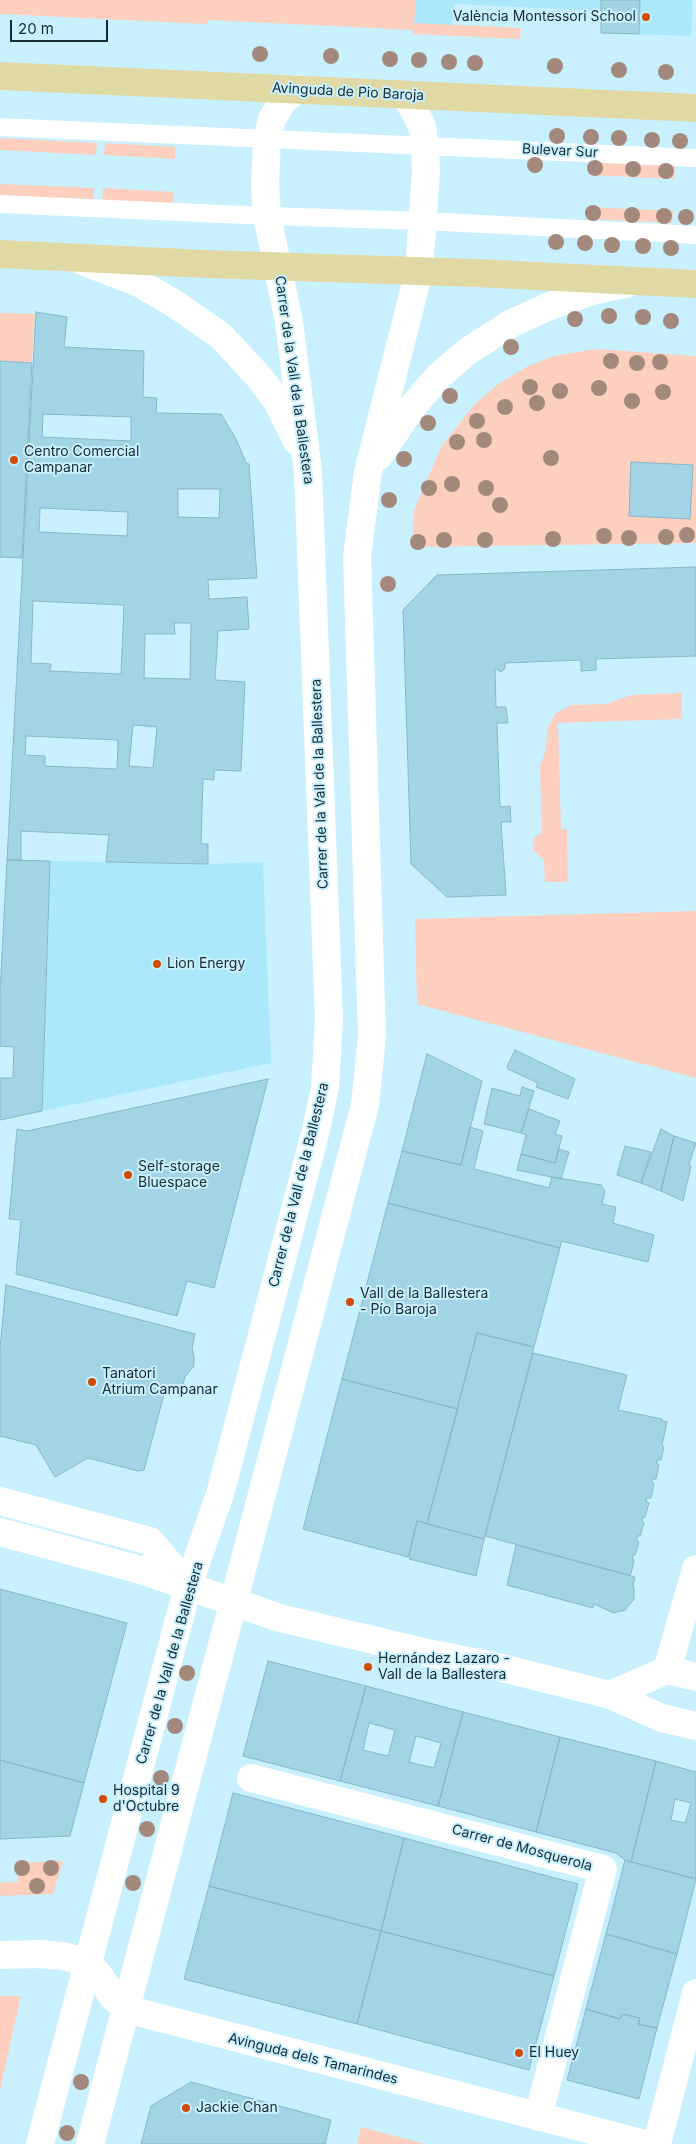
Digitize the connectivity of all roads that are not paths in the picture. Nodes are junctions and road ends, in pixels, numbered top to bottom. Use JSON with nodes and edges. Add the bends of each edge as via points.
{"nodes":[{"id":1,"x":0,"y":76,"type":"edge"},
{"id":2,"x":297,"y":89,"type":"junction"},
{"id":3,"x":404,"y":95,"type":"junction"},
{"id":4,"x":696,"y":108,"type":"edge"},
{"id":5,"x":0,"y":127,"type":"edge"},
{"id":6,"x":267,"y":139,"type":"junction"},
{"id":7,"x":425,"y":145,"type":"junction"},
{"id":8,"x":696,"y":158,"type":"edge"},
{"id":9,"x":0,"y":204,"type":"edge"},
{"id":10,"x":267,"y":216,"type":"junction"},
{"id":11,"x":423,"y":221,"type":"junction"},
{"id":12,"x":696,"y":235,"type":"edge"},
{"id":13,"x":0,"y":254,"type":"edge"},
{"id":14,"x":72,"y":257,"type":"junction"},
{"id":15,"x":278,"y":266,"type":"junction"},
{"id":16,"x":419,"y":271,"type":"junction"},
{"id":17,"x":637,"y":281,"type":"junction"},
{"id":18,"x":696,"y":284,"type":"edge"},
{"id":19,"x":308,"y":471,"type":"junction"},
{"id":20,"x":368,"y":472,"type":"junction"},
{"id":21,"x":0,"y":1501,"type":"edge"},
{"id":22,"x":0,"y":1532,"type":"edge"},
{"id":23,"x":696,"y":1569,"type":"edge"},
{"id":24,"x":188,"y":1586,"type":"junction"},
{"id":25,"x":233,"y":1602,"type":"junction"},
{"id":26,"x":668,"y":1670,"type":"junction"},
{"id":27,"x":696,"y":1677,"type":"edge"},
{"id":28,"x":610,"y":1695,"type":"junction"},
{"id":29,"x":696,"y":1726,"type":"edge"},
{"id":30,"x":252,"y":1778,"type":"dead end"},
{"id":31,"x":0,"y":1955,"type":"edge"},
{"id":32,"x":88,"y":1963,"type":"junction"},
{"id":33,"x":696,"y":1993,"type":"edge"},
{"id":34,"x":126,"y":2009,"type":"junction"},
{"id":35,"x":538,"y":2117,"type":"junction"},
{"id":36,"x":40,"y":2144,"type":"edge"},
{"id":37,"x":90,"y":2144,"type":"edge"},
{"id":38,"x":645,"y":2144,"type":"edge"},
{"id":39,"x":657,"y":2144,"type":"edge"}],
"edges":[{"from":1,"to":2,"type":"main road","name":"Avinguda de Pio Baroja"},
{"from":2,"to":3,"type":"main road","name":"Avinguda de Pio Baroja"},
{"from":2,"to":6,"type":"street","name":"Carrer de la Vall de la Ballestera","via":[[282,102],[272,119]]},
{"from":3,"to":4,"type":"main road","name":"Avinguda de Pio Baroja"},
{"from":3,"to":7,"type":"street","via":[[422,127]]},
{"from":5,"to":6,"type":"lane"},
{"from":6,"to":7,"type":"lane"},
{"from":6,"to":10,"type":"street","name":"Carrer de la Vall de la Ballestera"},
{"from":7,"to":8,"type":"lane","name":"Bulevar Sur"},
{"from":7,"to":11,"type":"street"},
{"from":9,"to":10,"type":"lane"},
{"from":10,"to":11,"type":"lane"},
{"from":10,"to":15,"type":"street","name":"Carrer de la Vall de la Ballestera"},
{"from":11,"to":12,"type":"lane"},
{"from":11,"to":16,"type":"street"},
{"from":13,"to":14,"type":"main road"},
{"from":14,"to":15,"type":"main road"},
{"from":14,"to":19,"type":"street","via":[[139,284],[221,336],[278,401]]},
{"from":15,"to":16,"type":"main road"},
{"from":15,"to":19,"type":"street","name":"Carrer de la Vall de la Ballestera","via":[[289,322]]},
{"from":16,"to":17,"type":"main road"},
{"from":16,"to":20,"type":"street"},
{"from":17,"to":18,"type":"main road"},
{"from":17,"to":20,"type":"street","via":[[595,290],[552,305],[512,323],[468,351],[439,376],[412,407]]},
{"from":19,"to":24,"type":"street","name":"Carrer de la Vall de la Ballestera","via":[[329,1020],[325,1088],[220,1494]]},
{"from":20,"to":25,"type":"street","via":[[357,557],[371,966],[369,1074],[353,1153]]},
{"from":21,"to":24,"type":"street","via":[[150,1541]]},
{"from":22,"to":24,"type":"street"},
{"from":23,"to":26,"type":"street"},
{"from":24,"to":25,"type":"street"},
{"from":24,"to":32,"type":"street","name":"Carrer de la Vall de la Ballestera"},
{"from":25,"to":28,"type":"street","via":[[286,1619]]},
{"from":25,"to":34,"type":"street"},
{"from":26,"to":27,"type":"street"},
{"from":26,"to":28,"type":"street"},
{"from":28,"to":29,"type":"street","via":[[662,1718]]},
{"from":30,"to":35,"type":"street","name":"Carrer de Mosquerola","via":[[603,1870]]},
{"from":31,"to":32,"type":"street","via":[[55,1955]]},
{"from":32,"to":34,"type":"street","via":[[112,1996]]},
{"from":32,"to":36,"type":"street","name":"Carrer de la Vall de la Ballestera"},
{"from":33,"to":39,"type":"street"},
{"from":34,"to":35,"type":"street","name":"Avinguda dels Tamarindes"},
{"from":34,"to":37,"type":"street"},
{"from":35,"to":38,"type":"street","name":"Avinguda dels Tamarindes"}]}
